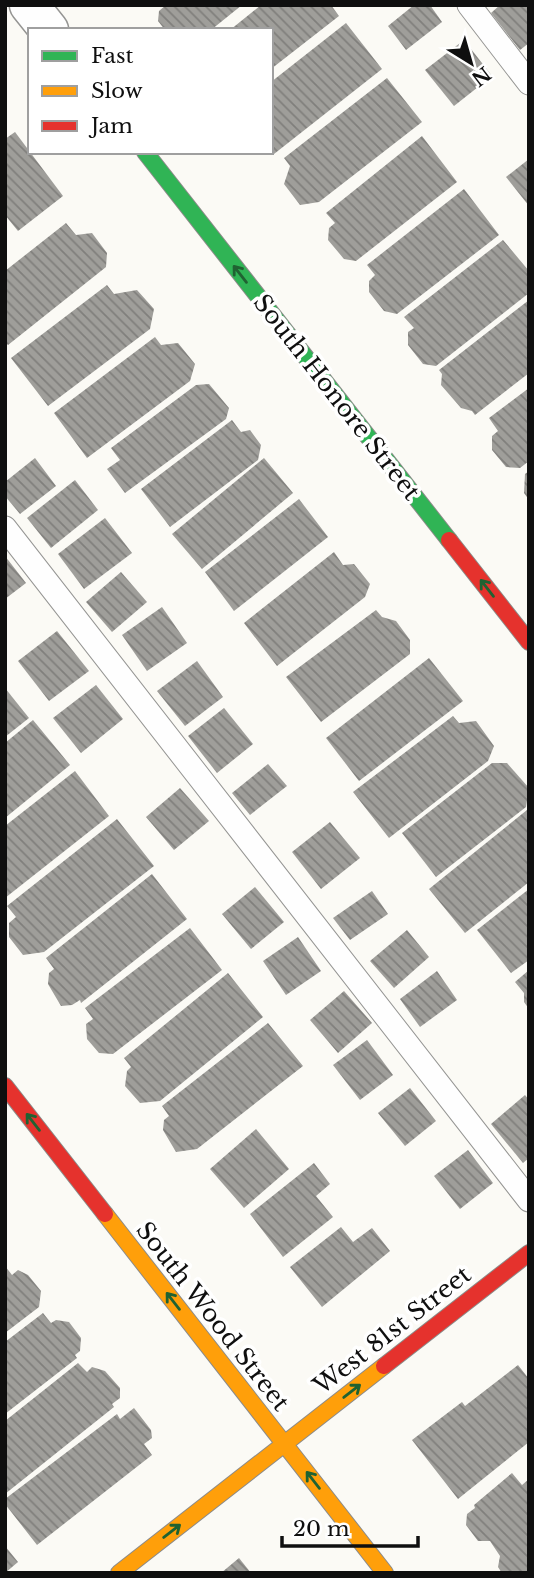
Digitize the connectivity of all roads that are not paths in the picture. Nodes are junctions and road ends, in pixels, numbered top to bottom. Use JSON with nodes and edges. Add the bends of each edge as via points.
{"nodes":[{"id":1,"x":29,"y":5,"type":"edge"},
{"id":2,"x":469,"y":5,"type":"edge"},
{"id":3,"x":46,"y":28,"type":"edge"},
{"id":4,"x":529,"y":83,"type":"edge"},
{"id":5,"x":147,"y":154,"type":"edge"},
{"id":6,"x":5,"y":528,"type":"edge"},
{"id":7,"x":529,"y":642,"type":"edge"},
{"id":8,"x":5,"y":1086,"type":"edge"},
{"id":9,"x":529,"y":1200,"type":"edge"},
{"id":10,"x":529,"y":1253,"type":"edge"},
{"id":11,"x":284,"y":1444,"type":"junction"},
{"id":12,"x":119,"y":1573,"type":"edge"},
{"id":13,"x":385,"y":1573,"type":"edge"}],
"edges":[{"from":1,"to":3,"type":"street"},
{"from":2,"to":4,"type":"lane"},
{"from":7,"to":5,"type":"street","name":"South Honore Street","one_way":true},
{"from":6,"to":9,"type":"lane"},
{"from":11,"to":8,"type":"street","name":"South Wood Street","one_way":true},
{"from":11,"to":10,"type":"street","name":"West 81st Street","one_way":true},
{"from":12,"to":11,"type":"street","name":"West 81st Street","one_way":true},
{"from":13,"to":11,"type":"street","name":"South Wood Street","one_way":true}]}
